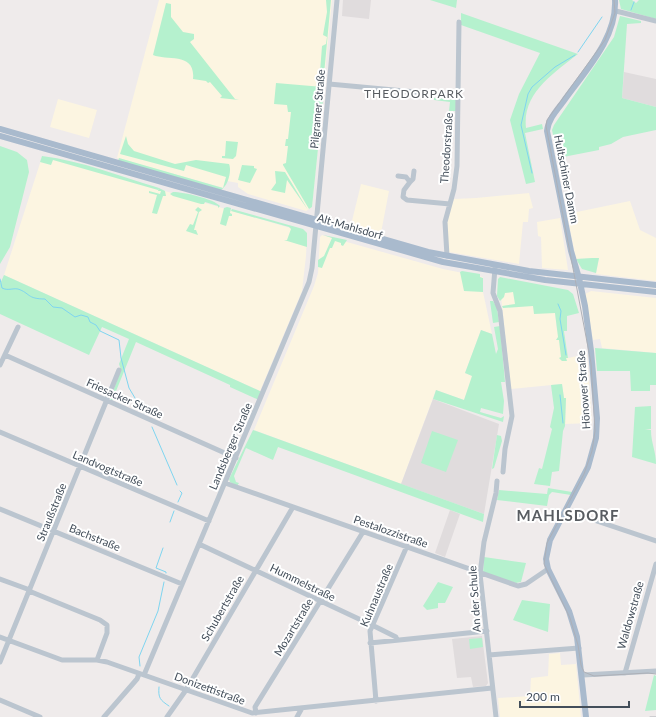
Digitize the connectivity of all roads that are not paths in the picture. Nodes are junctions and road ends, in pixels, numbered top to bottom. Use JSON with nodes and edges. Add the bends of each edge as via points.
{"nodes":[{"id":1,"x":337,"y":0,"type":"edge"},
{"id":2,"x":615,"y":0,"type":"edge"},
{"id":3,"x":616,"y":11,"type":"junction"},
{"id":4,"x":656,"y":21,"type":"edge"},
{"id":5,"x":459,"y":22,"type":"dead end"},
{"id":6,"x":329,"y":84,"type":"junction"},
{"id":7,"x":459,"y":96,"type":"junction"},
{"id":8,"x":0,"y":129,"type":"edge"},
{"id":9,"x":0,"y":136,"type":"edge"},
{"id":10,"x":45,"y":146,"type":"junction"},
{"id":11,"x":414,"y":171,"type":"dead end"},
{"id":12,"x":398,"y":176,"type":"dead end"},
{"id":13,"x":410,"y":182,"type":"junction"},
{"id":14,"x":450,"y":204,"type":"junction"},
{"id":15,"x":315,"y":223,"type":"junction"},
{"id":16,"x":447,"y":256,"type":"junction"},
{"id":17,"x":495,"y":268,"type":"junction"},
{"id":18,"x":580,"y":282,"type":"junction"},
{"id":19,"x":656,"y":285,"type":"edge"},
{"id":20,"x":656,"y":292,"type":"edge"},
{"id":21,"x":18,"y":327,"type":"dead end"},
{"id":22,"x":6,"y":355,"type":"junction"},
{"id":23,"x":0,"y":365,"type":"edge"},
{"id":24,"x":119,"y":370,"type":"dead end"},
{"id":25,"x":108,"y":401,"type":"junction"},
{"id":26,"x":0,"y":432,"type":"edge"},
{"id":27,"x":236,"y":458,"type":"junction"},
{"id":28,"x":80,"y":467,"type":"junction"},
{"id":29,"x":503,"y":472,"type":"dead end"},
{"id":30,"x":497,"y":481,"type":"dead end"},
{"id":31,"x":225,"y":483,"type":"junction"},
{"id":32,"x":293,"y":508,"type":"junction"},
{"id":33,"x":0,"y":509,"type":"edge"},
{"id":34,"x":567,"y":511,"type":"junction"},
{"id":35,"x":209,"y":521,"type":"junction"},
{"id":36,"x":54,"y":531,"type":"junction"},
{"id":37,"x":363,"y":532,"type":"junction"},
{"id":38,"x":656,"y":541,"type":"edge"},
{"id":39,"x":199,"y":544,"type":"junction"},
{"id":40,"x":407,"y":546,"type":"junction"},
{"id":41,"x":656,"y":564,"type":"edge"},
{"id":42,"x":548,"y":569,"type":"junction"},
{"id":43,"x":256,"y":570,"type":"junction"},
{"id":44,"x":480,"y":574,"type":"junction"},
{"id":45,"x":0,"y":579,"type":"edge"},
{"id":46,"x":182,"y":584,"type":"junction"},
{"id":47,"x":30,"y":590,"type":"junction"},
{"id":48,"x":320,"y":602,"type":"junction"},
{"id":49,"x":372,"y":626,"type":"junction"},
{"id":50,"x":487,"y":632,"type":"junction"},
{"id":51,"x":0,"y":637,"type":"edge"},
{"id":52,"x":9,"y":640,"type":"junction"},
{"id":53,"x":396,"y":640,"type":"junction"},
{"id":54,"x":370,"y":643,"type":"junction"},
{"id":55,"x":579,"y":648,"type":"junction"},
{"id":56,"x":489,"y":655,"type":"junction"},
{"id":57,"x":97,"y":660,"type":"junction"},
{"id":58,"x":0,"y":662,"type":"edge"},
{"id":59,"x":656,"y":671,"type":"edge"},
{"id":60,"x":625,"y":673,"type":"junction"},
{"id":61,"x":142,"y":675,"type":"junction"},
{"id":62,"x":586,"y":675,"type":"junction"},
{"id":63,"x":492,"y":688,"type":"junction"},
{"id":64,"x":186,"y":690,"type":"junction"},
{"id":65,"x":0,"y":700,"type":"edge"},
{"id":66,"x":376,"y":701,"type":"junction"},
{"id":67,"x":302,"y":708,"type":"junction"},
{"id":68,"x":256,"y":713,"type":"junction"},
{"id":69,"x":40,"y":717,"type":"edge"},
{"id":70,"x":104,"y":717,"type":"edge"},
{"id":71,"x":167,"y":717,"type":"edge"},
{"id":72,"x":297,"y":717,"type":"edge"},
{"id":73,"x":496,"y":717,"type":"edge"},
{"id":74,"x":586,"y":717,"type":"edge"}],
"edges":[{"from":1,"to":6,"type":"street","name":"Pilgramer Straße"},
{"from":2,"to":3,"type":"main road","name":"Hultschiner Damm"},
{"from":3,"to":4,"type":"street"},
{"from":3,"to":18,"type":"main road","name":"Hultschiner Damm","via":[[603,46],[547,127],[571,251]]},
{"from":5,"to":7,"type":"street","name":"Theodorstraße"},
{"from":6,"to":7,"type":"street"},
{"from":6,"to":15,"type":"street","name":"Pilgramer Straße"},
{"from":7,"to":14,"type":"street","name":"Theodorstraße","via":[[457,166]]},
{"from":8,"to":10,"type":"main road"},
{"from":9,"to":10,"type":"main road"},
{"from":10,"to":15,"type":"main road","name":"Alt-Mahlsdorf"},
{"from":11,"to":13,"type":"street"},
{"from":12,"to":13,"type":"street","via":[[406,177]]},
{"from":13,"to":14,"type":"street","via":[[403,197],[407,200]]},
{"from":14,"to":16,"type":"street","name":"Theodorstraße","via":[[445,222]]},
{"from":15,"to":16,"type":"main road","name":"Alt-Mahlsdorf"},
{"from":15,"to":17,"type":"main road","name":"Alt-Mahlsdorf","via":[[436,260]]},
{"from":15,"to":27,"type":"street","name":"Landsberger Straße","via":[[309,282]]},
{"from":16,"to":17,"type":"main road","name":"Alt-Mahlsdorf"},
{"from":17,"to":18,"type":"main road","name":"Alt-Mahlsdorf"},
{"from":17,"to":29,"type":"street","via":[[493,293],[500,311],[512,416]]},
{"from":18,"to":19,"type":"main road","name":"Alt-Mahlsdorf"},
{"from":18,"to":20,"type":"main road","name":"Alt-Mahlsdorf"},
{"from":18,"to":34,"type":"main road","name":"Hönower Straße","via":[[591,351],[597,430],[588,467]]},
{"from":21,"to":22,"type":"street"},
{"from":22,"to":23,"type":"street"},
{"from":22,"to":25,"type":"street","name":"Friesacker Straße"},
{"from":24,"to":25,"type":"street","name":"Straußstraße"},
{"from":25,"to":27,"type":"street","name":"Friesacker Straße"},
{"from":25,"to":28,"type":"street","name":"Straußstraße"},
{"from":26,"to":28,"type":"street","name":"Landvogtstraße"},
{"from":27,"to":31,"type":"street","name":"Landsberger Straße"},
{"from":28,"to":35,"type":"street","name":"Landvogtstraße"},
{"from":28,"to":36,"type":"street","name":"Straußstraße"},
{"from":30,"to":44,"type":"street","name":"An der Schule"},
{"from":31,"to":32,"type":"street","name":"Pestalozzistraße"},
{"from":31,"to":35,"type":"street","name":"Landsberger Straße"},
{"from":32,"to":37,"type":"street","name":"Pestalozzistraße"},
{"from":32,"to":43,"type":"street","name":"Schubertstraße"},
{"from":33,"to":36,"type":"street","name":"Bachstraße"},
{"from":34,"to":38,"type":"street"},
{"from":34,"to":42,"type":"main road","name":"Hönower Straße","via":[[549,545],[546,559]]},
{"from":35,"to":39,"type":"street","name":"Landsberger Straße"},
{"from":36,"to":46,"type":"street","name":"Bachstraße"},
{"from":36,"to":47,"type":"street","name":"Straußstraße"},
{"from":37,"to":40,"type":"street","name":"Pestalozzistraße"},
{"from":37,"to":48,"type":"street","name":"Mozartstraße"},
{"from":39,"to":43,"type":"street","name":"Hummelstraße"},
{"from":39,"to":46,"type":"street","name":"Landsberger Straße"},
{"from":40,"to":44,"type":"street","name":"Pestalozzistraße"},
{"from":40,"to":49,"type":"street","name":"Kuhnaustraße"},
{"from":41,"to":60,"type":"street","name":"Waldowstraße"},
{"from":42,"to":44,"type":"street","name":"Pestalozzistraße","via":[[526,584],[518,586]]},
{"from":42,"to":55,"type":"main road","name":"Hönower Straße","via":[[571,616]]},
{"from":43,"to":48,"type":"street","name":"Hummelstraße"},
{"from":43,"to":64,"type":"street","name":"Schubertstraße"},
{"from":44,"to":50,"type":"street","name":"An der Schule"},
{"from":45,"to":47,"type":"street"},
{"from":46,"to":61,"type":"street","name":"Landsberger Straße"},
{"from":47,"to":52,"type":"street","name":"Straußstraße"},
{"from":47,"to":57,"type":"street","via":[[107,625],[107,633]]},
{"from":48,"to":49,"type":"street","name":"Hummelstraße"},
{"from":48,"to":68,"type":"street","name":"Mozartstraße","via":[[255,707]]},
{"from":49,"to":53,"type":"street","name":"Hummelstraße","via":[[396,637]]},
{"from":49,"to":54,"type":"street","name":"Kuhnaustraße"},
{"from":50,"to":53,"type":"street"},
{"from":50,"to":56,"type":"street","name":"An der Schule"},
{"from":51,"to":52,"type":"street","name":"Donizettistraße"},
{"from":52,"to":57,"type":"street","name":"Donizettistraße","via":[[62,660]]},
{"from":52,"to":58,"type":"street","name":"Straußstraße"},
{"from":53,"to":54,"type":"street"},
{"from":54,"to":66,"type":"street","name":"Kuhnaustraße"},
{"from":55,"to":56,"type":"street"},
{"from":55,"to":62,"type":"main road","name":"Hönower Straße"},
{"from":56,"to":63,"type":"street","name":"An der Schule"},
{"from":57,"to":61,"type":"street","name":"Donizettistraße"},
{"from":59,"to":60,"type":"street"},
{"from":60,"to":62,"type":"street"},
{"from":61,"to":64,"type":"street","name":"Donizettistraße"},
{"from":61,"to":70,"type":"street","name":"Landsberger Straße"},
{"from":62,"to":74,"type":"main road","name":"Hönower Straße"},
{"from":63,"to":66,"type":"street","name":"Donizettistraße"},
{"from":63,"to":73,"type":"street","name":"An der Schule"},
{"from":64,"to":68,"type":"street","name":"Donizettistraße","via":[[248,713]]},
{"from":64,"to":71,"type":"street","name":"Schubertstraße"},
{"from":65,"to":69,"type":"street"},
{"from":66,"to":67,"type":"street","name":"Donizettistraße"},
{"from":67,"to":68,"type":"street","name":"Donizettistraße"},
{"from":67,"to":72,"type":"street"}]}
